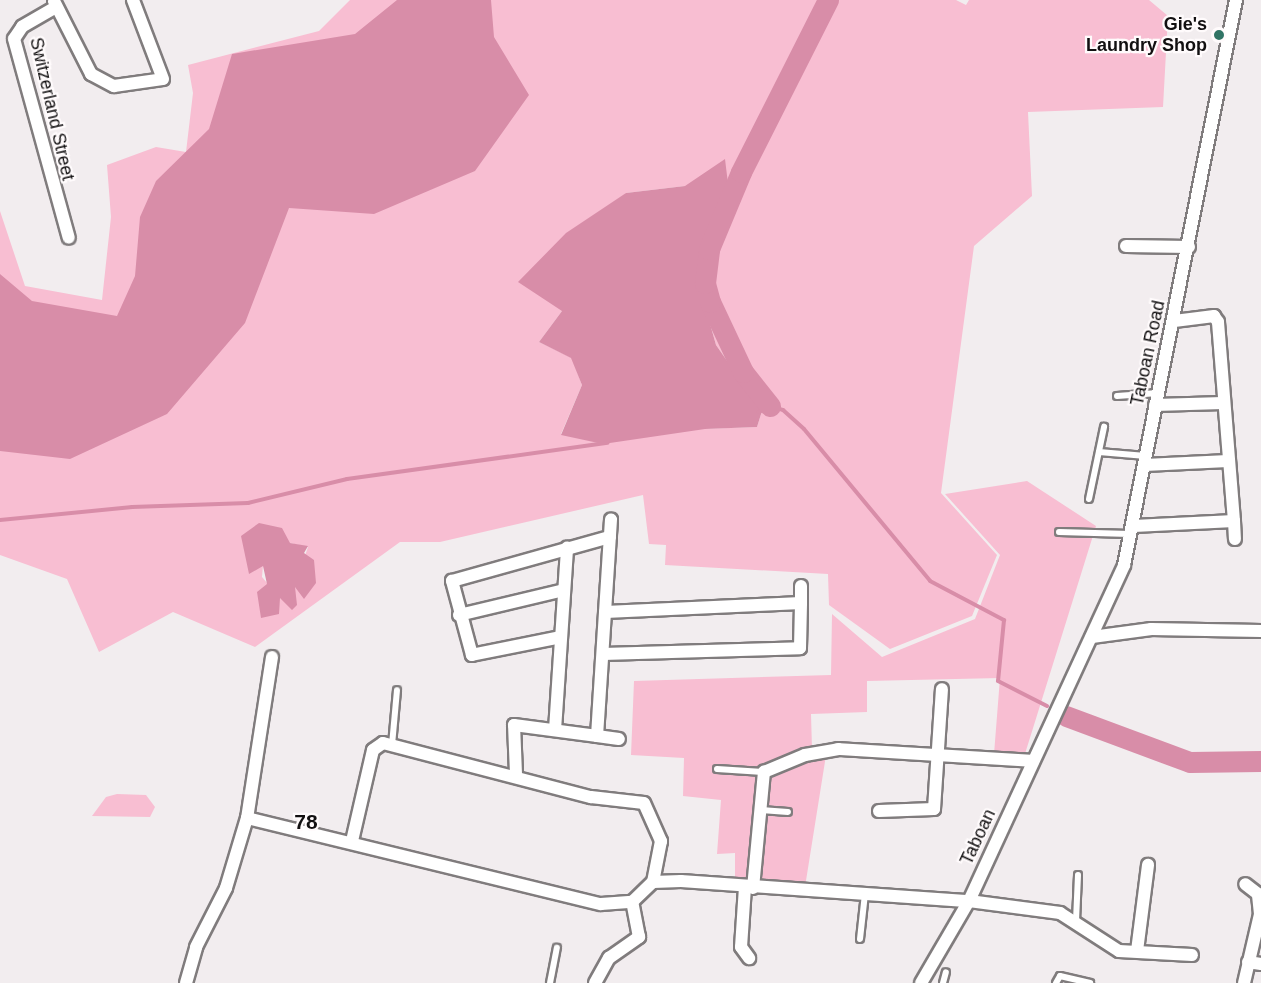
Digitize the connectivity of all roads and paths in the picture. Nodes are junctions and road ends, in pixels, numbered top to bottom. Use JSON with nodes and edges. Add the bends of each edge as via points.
{"nodes":[{"id":1,"x":133,"y":0,"type":"edge"},
{"id":2,"x":1236,"y":0,"type":"edge"},
{"id":3,"x":55,"y":3,"type":"edge"},
{"id":4,"x":69,"y":238,"type":"dead end"},
{"id":5,"x":1126,"y":246,"type":"dead end"},
{"id":6,"x":1189,"y":246,"type":"junction"},
{"id":7,"x":1174,"y":321,"type":"junction"},
{"id":8,"x":1117,"y":396,"type":"dead end"},
{"id":9,"x":1156,"y":399,"type":"junction"},
{"id":10,"x":1223,"y":403,"type":"junction"},
{"id":11,"x":1104,"y":427,"type":"dead end"},
{"id":12,"x":1099,"y":452,"type":"junction"},
{"id":13,"x":1145,"y":460,"type":"junction"},
{"id":14,"x":1228,"y":461,"type":"junction"},
{"id":15,"x":1089,"y":499,"type":"dead end"},
{"id":16,"x":611,"y":519,"type":"dead end"},
{"id":17,"x":1234,"y":521,"type":"junction"},
{"id":18,"x":1133,"y":530,"type":"junction"},
{"id":19,"x":1059,"y":532,"type":"dead end"},
{"id":20,"x":609,"y":537,"type":"junction"},
{"id":21,"x":1234,"y":539,"type":"dead end"},
{"id":22,"x":567,"y":546,"type":"junction"},
{"id":23,"x":801,"y":586,"type":"dead end"},
{"id":24,"x":564,"y":590,"type":"junction"},
{"id":25,"x":801,"y":603,"type":"junction"},
{"id":26,"x":605,"y":612,"type":"junction"},
{"id":27,"x":459,"y":615,"type":"junction"},
{"id":28,"x":1261,"y":631,"type":"edge"},
{"id":29,"x":561,"y":637,"type":"junction"},
{"id":30,"x":1092,"y":637,"type":"junction"},
{"id":31,"x":603,"y":654,"type":"junction"},
{"id":32,"x":272,"y":657,"type":"dead end"},
{"id":33,"x":942,"y":689,"type":"dead end"},
{"id":34,"x":397,"y":690,"type":"dead end"},
{"id":35,"x":1061,"y":701,"type":"joint"},
{"id":36,"x":555,"y":730,"type":"junction"},
{"id":37,"x":597,"y":735,"type":"junction"},
{"id":38,"x":619,"y":739,"type":"dead end"},
{"id":39,"x":392,"y":745,"type":"junction"},
{"id":40,"x":937,"y":755,"type":"junction"},
{"id":41,"x":1033,"y":761,"type":"junction"},
{"id":42,"x":717,"y":770,"type":"dead end"},
{"id":43,"x":764,"y":772,"type":"junction"},
{"id":44,"x":516,"y":774,"type":"junction"},
{"id":45,"x":761,"y":810,"type":"junction"},
{"id":46,"x":879,"y":811,"type":"dead end"},
{"id":47,"x":788,"y":812,"type":"dead end"},
{"id":48,"x":247,"y":818,"type":"junction"},
{"id":49,"x":352,"y":842,"type":"junction"},
{"id":50,"x":1148,"y":865,"type":"dead end"},
{"id":51,"x":1077,"y":875,"type":"dead end"},
{"id":52,"x":653,"y":882,"type":"junction"},
{"id":53,"x":1245,"y":884,"type":"dead end"},
{"id":54,"x":749,"y":888,"type":"junction"},
{"id":55,"x":865,"y":894,"type":"junction"},
{"id":56,"x":969,"y":901,"type":"junction"},
{"id":57,"x":633,"y":902,"type":"junction"},
{"id":58,"x":1076,"y":921,"type":"junction"},
{"id":59,"x":860,"y":939,"type":"dead end"},
{"id":60,"x":557,"y":948,"type":"dead end"},
{"id":61,"x":1137,"y":951,"type":"junction"},
{"id":62,"x":1192,"y":955,"type":"dead end"},
{"id":63,"x":749,"y":958,"type":"dead end"},
{"id":64,"x":1255,"y":963,"type":"edge"},
{"id":65,"x":946,"y":972,"type":"dead end"},
{"id":66,"x":186,"y":983,"type":"edge"},
{"id":67,"x":550,"y":983,"type":"edge"},
{"id":68,"x":595,"y":983,"type":"edge"},
{"id":69,"x":921,"y":983,"type":"edge"},
{"id":70,"x":943,"y":983,"type":"edge"},
{"id":71,"x":1056,"y":983,"type":"edge"},
{"id":72,"x":1090,"y":983,"type":"edge"},
{"id":73,"x":1244,"y":983,"type":"edge"}],
"edges":[{"from":1,"to":3,"type":"street","via":[[162,80],[114,86],[97,80]]},
{"from":2,"to":6,"type":"street","name":"Taboan Road"},
{"from":3,"to":4,"type":"street","name":"Switzerland Street","via":[[22,27],[14,39]]},
{"from":5,"to":6,"type":"street"},
{"from":6,"to":7,"type":"street","name":"Taboan Road"},
{"from":7,"to":9,"type":"street","name":"Taboan Road"},
{"from":7,"to":10,"type":"street","via":[[1217,318]]},
{"from":8,"to":9,"type":"lane"},
{"from":9,"to":10,"type":"street"},
{"from":9,"to":13,"type":"street","name":"Taboan Road"},
{"from":10,"to":14,"type":"street"},
{"from":11,"to":12,"type":"lane"},
{"from":12,"to":13,"type":"lane"},
{"from":12,"to":15,"type":"lane"},
{"from":13,"to":14,"type":"street"},
{"from":13,"to":18,"type":"street","name":"Taboan Road"},
{"from":14,"to":17,"type":"street"},
{"from":16,"to":20,"type":"street"},
{"from":17,"to":18,"type":"street"},
{"from":17,"to":21,"type":"street"},
{"from":18,"to":19,"type":"lane"},
{"from":18,"to":30,"type":"street","name":"Taboan Road"},
{"from":20,"to":22,"type":"street"},
{"from":20,"to":26,"type":"street"},
{"from":22,"to":24,"type":"street"},
{"from":22,"to":27,"type":"street","via":[[454,578]]},
{"from":23,"to":25,"type":"street"},
{"from":24,"to":27,"type":"street"},
{"from":24,"to":29,"type":"street"},
{"from":25,"to":26,"type":"street"},
{"from":25,"to":31,"type":"street","via":[[799,653]]},
{"from":26,"to":31,"type":"street"},
{"from":27,"to":29,"type":"street","via":[[470,653],[478,657]]},
{"from":28,"to":30,"type":"street","via":[[1150,629]]},
{"from":29,"to":36,"type":"street"},
{"from":30,"to":35,"type":"street","name":"Taboan Road"},
{"from":31,"to":37,"type":"street"},
{"from":32,"to":48,"type":"street"},
{"from":33,"to":40,"type":"street"},
{"from":34,"to":39,"type":"lane"},
{"from":35,"to":41,"type":"street","name":"Taboan"},
{"from":36,"to":37,"type":"street"},
{"from":36,"to":44,"type":"street","via":[[514,726]]},
{"from":37,"to":38,"type":"street"},
{"from":39,"to":44,"type":"street"},
{"from":39,"to":49,"type":"street","via":[[383,742],[373,750]]},
{"from":40,"to":41,"type":"street"},
{"from":40,"to":43,"type":"street","via":[[828,750]]},
{"from":40,"to":46,"type":"street","via":[[932,810]]},
{"from":41,"to":56,"type":"street","name":"Taboan"},
{"from":42,"to":43,"type":"lane"},
{"from":43,"to":45,"type":"street"},
{"from":44,"to":52,"type":"street","via":[[591,797],[646,805],[661,841]]},
{"from":45,"to":47,"type":"lane"},
{"from":45,"to":54,"type":"street"},
{"from":48,"to":49,"type":"street"},
{"from":48,"to":66,"type":"street","via":[[226,888],[196,947]]},
{"from":49,"to":57,"type":"street","via":[[546,895],[601,904]]},
{"from":50,"to":61,"type":"street"},
{"from":51,"to":58,"type":"lane"},
{"from":52,"to":54,"type":"street"},
{"from":52,"to":57,"type":"street"},
{"from":53,"to":64,"type":"street","via":[[1258,894]]},
{"from":54,"to":55,"type":"street"},
{"from":54,"to":63,"type":"street","via":[[741,947]]},
{"from":55,"to":56,"type":"street"},
{"from":55,"to":59,"type":"lane"},
{"from":56,"to":58,"type":"street","via":[[1059,913]]},
{"from":56,"to":69,"type":"street","name":"Taboan"},
{"from":57,"to":68,"type":"street","via":[[639,937],[609,958]]},
{"from":58,"to":61,"type":"street","via":[[1111,948]]},
{"from":60,"to":67,"type":"lane"},
{"from":61,"to":62,"type":"street"},
{"from":64,"to":73,"type":"street"},
{"from":65,"to":70,"type":"lane"},
{"from":71,"to":72,"type":"lane","via":[[1060,976]]}]}
